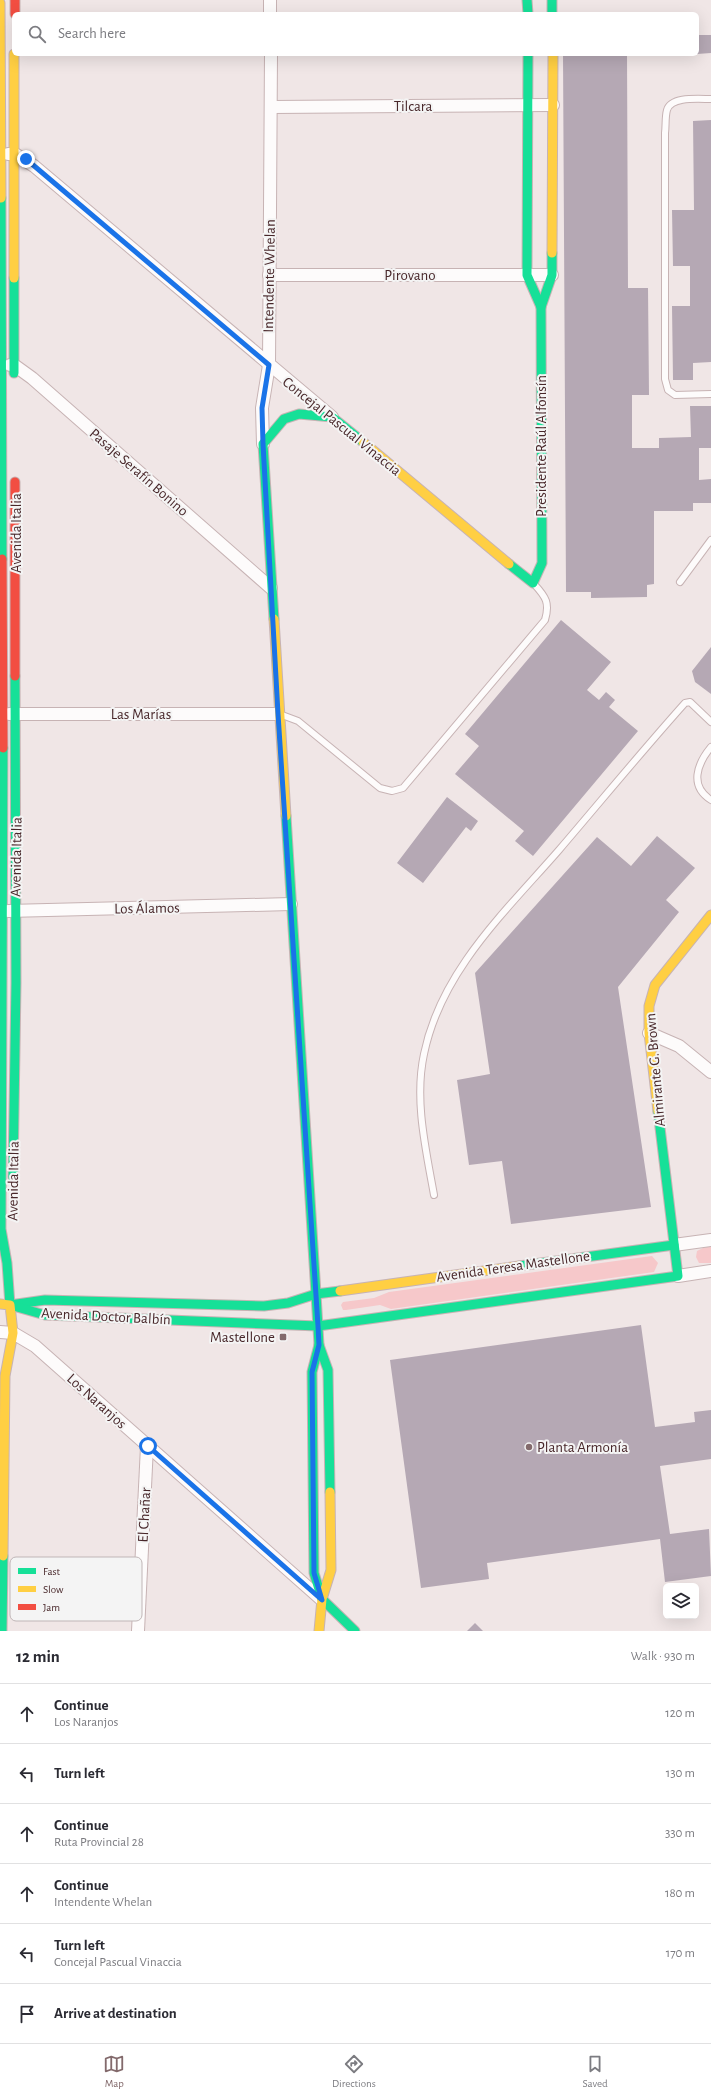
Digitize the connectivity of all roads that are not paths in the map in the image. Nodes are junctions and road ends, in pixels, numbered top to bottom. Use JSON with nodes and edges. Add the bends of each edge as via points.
{"nodes":[{"id":1,"x":15,"y":0,"type":"edge"},
{"id":2,"x":270,"y":0,"type":"edge"},
{"id":3,"x":528,"y":0,"type":"edge"},
{"id":4,"x":552,"y":0,"type":"edge"},
{"id":5,"x":0,"y":3,"type":"edge"},
{"id":6,"x":15,"y":12,"type":"edge"},
{"id":7,"x":270,"y":12,"type":"edge"},
{"id":8,"x":528,"y":12,"type":"edge"},
{"id":9,"x":552,"y":12,"type":"edge"},
{"id":10,"x":14,"y":56,"type":"edge"},
{"id":11,"x":271,"y":56,"type":"edge"},
{"id":12,"x":528,"y":56,"type":"edge"},
{"id":13,"x":553,"y":56,"type":"edge"},
{"id":14,"x":711,"y":99,"type":"edge"},
{"id":15,"x":0,"y":103,"type":"edge"},
{"id":16,"x":14,"y":103,"type":"junction"},
{"id":17,"x":528,"y":105,"type":"junction"},
{"id":18,"x":554,"y":105,"type":"junction"},
{"id":19,"x":272,"y":107,"type":"junction"},
{"id":20,"x":2,"y":154,"type":"junction"},
{"id":21,"x":15,"y":154,"type":"junction"},
{"id":22,"x":269,"y":275,"type":"junction"},
{"id":23,"x":527,"y":275,"type":"junction"},
{"id":24,"x":552,"y":275,"type":"junction"},
{"id":25,"x":541,"y":307,"type":"junction"},
{"id":26,"x":1,"y":322,"type":"edge"},
{"id":27,"x":15,"y":324,"type":"junction"},
{"id":28,"x":8,"y":365,"type":"junction"},
{"id":29,"x":269,"y":365,"type":"junction"},
{"id":30,"x":14,"y":381,"type":"dead end"},
{"id":31,"x":711,"y":394,"type":"edge"},
{"id":32,"x":332,"y":417,"type":"junction"},
{"id":33,"x":263,"y":444,"type":"junction"},
{"id":34,"x":15,"y":476,"type":"dead end"},
{"id":35,"x":710,"y":542,"type":"edge"},
{"id":36,"x":680,"y":582,"type":"dead end"},
{"id":37,"x":533,"y":583,"type":"junction"},
{"id":38,"x":271,"y":588,"type":"junction"},
{"id":39,"x":2,"y":714,"type":"edge"},
{"id":40,"x":17,"y":714,"type":"junction"},
{"id":41,"x":278,"y":714,"type":"junction"},
{"id":42,"x":711,"y":722,"type":"edge"},
{"id":43,"x":711,"y":747,"type":"edge"},
{"id":44,"x":711,"y":800,"type":"edge"},
{"id":45,"x":291,"y":904,"type":"junction"},
{"id":46,"x":3,"y":910,"type":"junction"},
{"id":47,"x":15,"y":911,"type":"junction"},
{"id":48,"x":711,"y":915,"type":"edge"},
{"id":49,"x":16,"y":983,"type":"junction"},
{"id":50,"x":2,"y":984,"type":"edge"},
{"id":51,"x":649,"y":1033,"type":"junction"},
{"id":52,"x":711,"y":1072,"type":"edge"},
{"id":53,"x":13,"y":1185,"type":"dead end"},
{"id":54,"x":434,"y":1195,"type":"dead end"},
{"id":55,"x":12,"y":1238,"type":"dead end"},
{"id":56,"x":711,"y":1240,"type":"edge"},
{"id":57,"x":674,"y":1245,"type":"junction"},
{"id":58,"x":7,"y":1263,"type":"junction"},
{"id":59,"x":711,"y":1271,"type":"edge"},
{"id":60,"x":678,"y":1276,"type":"junction"},
{"id":61,"x":316,"y":1294,"type":"junction"},
{"id":62,"x":0,"y":1304,"type":"edge"},
{"id":63,"x":10,"y":1305,"type":"junction"},
{"id":64,"x":318,"y":1326,"type":"junction"},
{"id":65,"x":0,"y":1332,"type":"edge"},
{"id":66,"x":13,"y":1333,"type":"junction"},
{"id":67,"x":319,"y":1345,"type":"junction"},
{"id":68,"x":3,"y":1378,"type":"edge"},
{"id":69,"x":148,"y":1446,"type":"junction"},
{"id":70,"x":142,"y":1557,"type":"edge"},
{"id":71,"x":322,"y":1600,"type":"junction"},
{"id":72,"x":139,"y":1621,"type":"edge"},
{"id":73,"x":2,"y":1631,"type":"edge"},
{"id":74,"x":138,"y":1631,"type":"edge"},
{"id":75,"x":319,"y":1631,"type":"edge"},
{"id":76,"x":355,"y":1631,"type":"edge"}],
"edges":[{"from":1,"to":6,"type":"main road"},
{"from":2,"to":7,"type":"street"},
{"from":3,"to":8,"type":"main road"},
{"from":4,"to":9,"type":"main road"},
{"from":5,"to":15,"type":"main road","name":"Avenida Italia"},
{"from":10,"to":16,"type":"main road","name":"Avenida Italia"},
{"from":11,"to":19,"type":"street","name":"Intendente Whelan"},
{"from":12,"to":17,"type":"main road","name":"Presidente Raúl Alfonsín"},
{"from":13,"to":18,"type":"main road","name":"Presidente Raúl Alfonsín"},
{"from":14,"to":31,"type":"lane","via":[[672,103],[667,109],[665,133],[665,379],[668,390],[675,395]]},
{"from":15,"to":16,"type":"main road"},
{"from":15,"to":20,"type":"main road","name":"Avenida Italia"},
{"from":16,"to":21,"type":"main road","name":"Avenida Italia"},
{"from":17,"to":18,"type":"street","name":"Tilcara"},
{"from":17,"to":19,"type":"street","name":"Tilcara"},
{"from":17,"to":23,"type":"main road","name":"Presidente Raúl Alfonsín"},
{"from":18,"to":24,"type":"main road","name":"Presidente Raúl Alfonsín"},
{"from":19,"to":22,"type":"street","name":"Intendente Whelan"},
{"from":20,"to":21,"type":"street"},
{"from":20,"to":26,"type":"main road","name":"Avenida Italia"},
{"from":21,"to":27,"type":"main road","name":"Avenida Italia"},
{"from":21,"to":29,"type":"street","name":"Concejal Pascual Vinaccia","via":[[34,166]]},
{"from":22,"to":23,"type":"street","name":"Pirovano"},
{"from":22,"to":29,"type":"street","name":"Intendente Whelan"},
{"from":23,"to":24,"type":"street","name":"Pirovano"},
{"from":23,"to":25,"type":"main road","name":"Presidente Raúl Alfonsín"},
{"from":24,"to":25,"type":"main road","name":"Presidente Raúl Alfonsín"},
{"from":25,"to":37,"type":"main road","name":"Presidente Raúl Alfonsín","via":[[542,563]]},
{"from":26,"to":27,"type":"street"},
{"from":26,"to":28,"type":"main road","name":"Avenida Italia"},
{"from":27,"to":28,"type":"main road","name":"Avenida Italia"},
{"from":28,"to":30,"type":"main road","name":"Avenida Italia"},
{"from":28,"to":38,"type":"street","name":"Pasaje Serafín Bonino","via":[[32,378]]},
{"from":28,"to":39,"type":"main road","name":"Avenida Italia"},
{"from":29,"to":32,"type":"street","name":"Concejal Pascual Vinaccia"},
{"from":29,"to":33,"type":"street","name":"Intendente Whelan","via":[[262,408]]},
{"from":32,"to":33,"type":"main road","via":[[298,413],[286,417],[277,424]]},
{"from":32,"to":37,"type":"main road","name":"Concejal Pascual Vinaccia"},
{"from":33,"to":38,"type":"main road","name":"Intendente Whelan"},
{"from":34,"to":40,"type":"main road","name":"Avenida Italia"},
{"from":35,"to":36,"type":"lane"},
{"from":37,"to":41,"type":"lane","via":[[544,595],[548,608],[545,620],[403,788],[392,791],[380,788],[298,721]]},
{"from":38,"to":41,"type":"main road","name":"Intendente Whelan"},
{"from":39,"to":40,"type":"street","name":"Las Marías"},
{"from":39,"to":46,"type":"main road","name":"Avenida Italia"},
{"from":40,"to":41,"type":"street","name":"Las Marías"},
{"from":40,"to":47,"type":"main road","name":"Avenida Italia"},
{"from":41,"to":45,"type":"main road","name":"Intendente Whelan"},
{"from":42,"to":54,"type":"lane","via":[[690,702],[685,702],[499,916],[453,978],[438,1007],[424,1054],[420,1084],[425,1141]]},
{"from":43,"to":44,"type":"lane","via":[[702,758],[696,778],[700,789]]},
{"from":45,"to":47,"type":"street","name":"Los Álamos"},
{"from":45,"to":61,"type":"main road","name":"Intendente Whelan"},
{"from":46,"to":47,"type":"street","name":"Los Álamos"},
{"from":46,"to":50,"type":"main road","name":"Avenida Italia"},
{"from":47,"to":49,"type":"main road","name":"Avenida Italia"},
{"from":48,"to":51,"type":"main road","name":"Almirante G. Brown","via":[[655,985],[649,1006]]},
{"from":49,"to":50,"type":"street"},
{"from":49,"to":53,"type":"main road","name":"Avenida Italia"},
{"from":50,"to":58,"type":"main road","name":"Avenida Italia","via":[[1,1230]]},
{"from":51,"to":52,"type":"street","via":[[679,1046]]},
{"from":51,"to":57,"type":"main road","name":"Almirante G. Brown"},
{"from":55,"to":58,"type":"main road","name":"Avenida Italia"},
{"from":56,"to":57,"type":"street","name":"Avenida Teresa Mastellone"},
{"from":57,"to":60,"type":"main road","name":"Almirante G. Brown"},
{"from":57,"to":61,"type":"main road","name":"Avenida Teresa Mastellone"},
{"from":58,"to":63,"type":"main road"},
{"from":59,"to":60,"type":"street"},
{"from":60,"to":64,"type":"main road"},
{"from":61,"to":63,"type":"main road","name":"Avenida Doctor Balbín","via":[[288,1303],[264,1306],[45,1300]]},
{"from":61,"to":64,"type":"main road","name":"Intendente Whelan"},
{"from":62,"to":63,"type":"main road"},
{"from":63,"to":64,"type":"main road","name":"Avenida Doctor Balbín","via":[[45,1315]]},
{"from":63,"to":66,"type":"main road"},
{"from":64,"to":67,"type":"main road","name":"Intendente Whelan"},
{"from":65,"to":66,"type":"street"},
{"from":66,"to":68,"type":"main road"},
{"from":66,"to":69,"type":"street","name":"Los Naranjos","via":[[35,1346]]},
{"from":67,"to":71,"type":"main road","via":[[312,1372],[314,1573]]},
{"from":67,"to":71,"type":"main road","via":[[328,1370],[331,1570]]},
{"from":68,"to":73,"type":"main road"},
{"from":69,"to":70,"type":"street","name":"El Chañar"},
{"from":69,"to":71,"type":"street","name":"Los Naranjos"},
{"from":71,"to":75,"type":"main road"},
{"from":71,"to":76,"type":"main road"},
{"from":72,"to":74,"type":"street","name":"El Chañar"}]}
